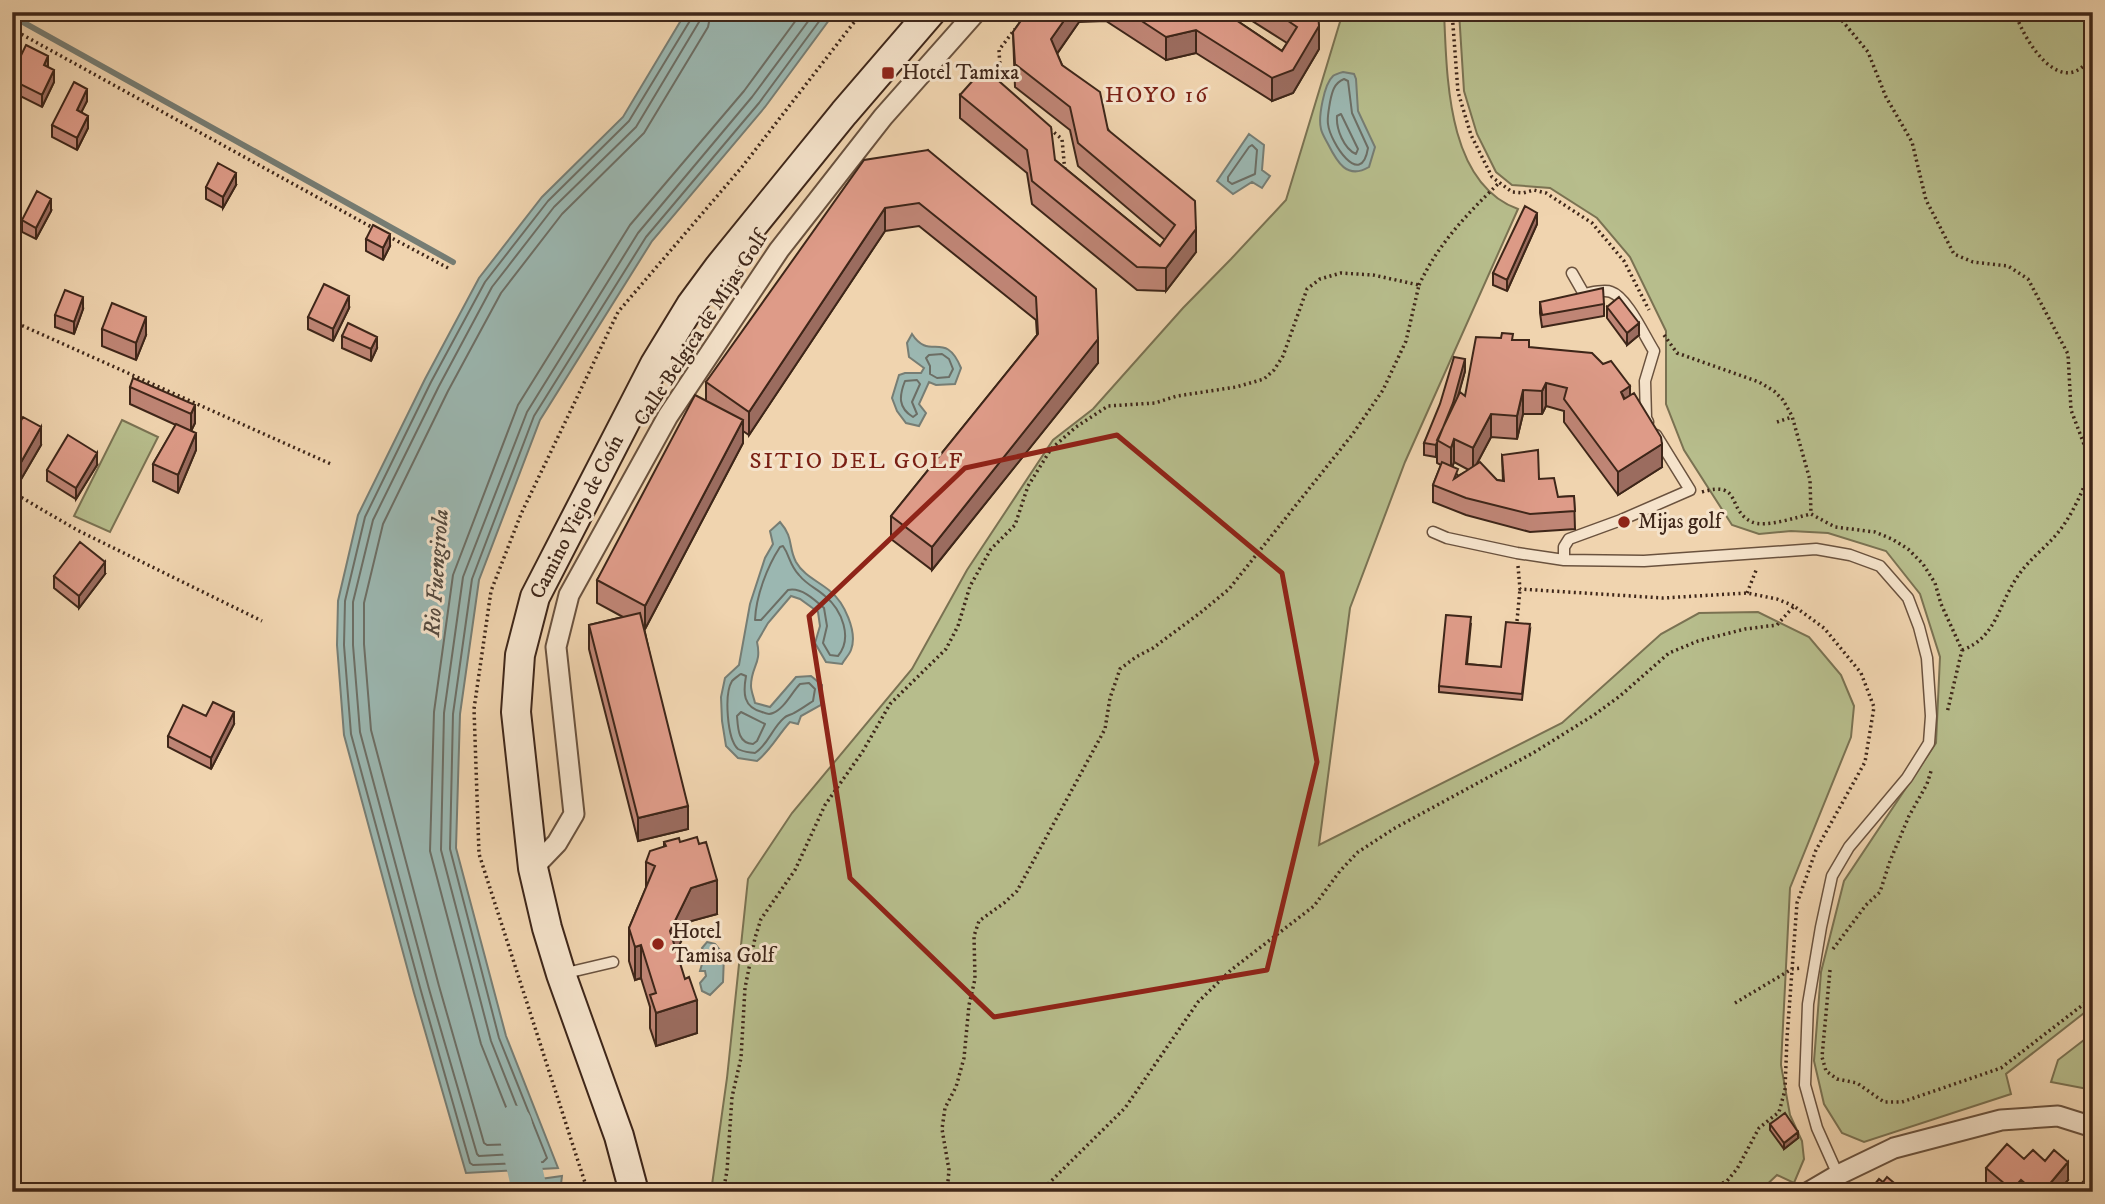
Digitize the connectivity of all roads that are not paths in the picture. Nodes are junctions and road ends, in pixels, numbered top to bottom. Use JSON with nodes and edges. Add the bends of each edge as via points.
{"nodes":[{"id":1,"x":931,"y":12,"type":"edge"},
{"id":2,"x":976,"y":12,"type":"edge"},
{"id":3,"x":873,"y":79,"type":"junction"},
{"id":4,"x":844,"y":113,"type":"junction"},
{"id":5,"x":878,"y":113,"type":"junction"},
{"id":6,"x":1572,"y":273,"type":"dead end"},
{"id":7,"x":1433,"y":532,"type":"dead end"},
{"id":8,"x":1564,"y":560,"type":"junction"},
{"id":9,"x":533,"y":868,"type":"junction"},
{"id":10,"x":613,"y":962,"type":"dead end"},
{"id":11,"x":561,"y":974,"type":"junction"},
{"id":12,"x":2093,"y":1127,"type":"edge"},
{"id":13,"x":1838,"y":1175,"type":"junction"},
{"id":14,"x":634,"y":1192,"type":"edge"},
{"id":15,"x":1809,"y":1192,"type":"edge"}],
"edges":[{"from":1,"to":3,"type":"street","name":"Camino Viejo de Coín"},
{"from":2,"to":5,"type":"street","name":"Calle Belgica de Mijas Golf"},
{"from":3,"to":4,"type":"street","name":"Camino Viejo de Coín"},
{"from":3,"to":5,"type":"street","via":[[870,96]]},
{"from":4,"to":5,"type":"street","via":[[859,109]]},
{"from":4,"to":9,"type":"street","name":"Camino Viejo de Coín","via":[[691,305],[655,364],[535,597],[520,655],[516,712]]},
{"from":5,"to":9,"type":"street","name":"Calle Belgica de Mijas Golf","via":[[668,416],[569,595],[556,647],[574,814],[557,844]]},
{"from":6,"to":8,"type":"lane","via":[[1584,294],[1610,291],[1619,297],[1654,351],[1645,381],[1646,418],[1690,490],[1569,539]]},
{"from":7,"to":8,"type":"lane"},
{"from":8,"to":13,"type":"lane","via":[[1644,561],[1816,549],[1880,565],[1908,598],[1927,658],[1929,743],[1832,876],[1808,1004],[1805,1085],[1816,1128]]},
{"from":9,"to":11,"type":"street","name":"Camino Viejo de Coín"},
{"from":10,"to":11,"type":"lane"},
{"from":11,"to":14,"type":"street","name":"Camino Viejo de Coín","via":[[619,1136]]},
{"from":12,"to":13,"type":"street","via":[[2058,1116],[2001,1120],[1894,1148]]},
{"from":13,"to":15,"type":"street"}]}
